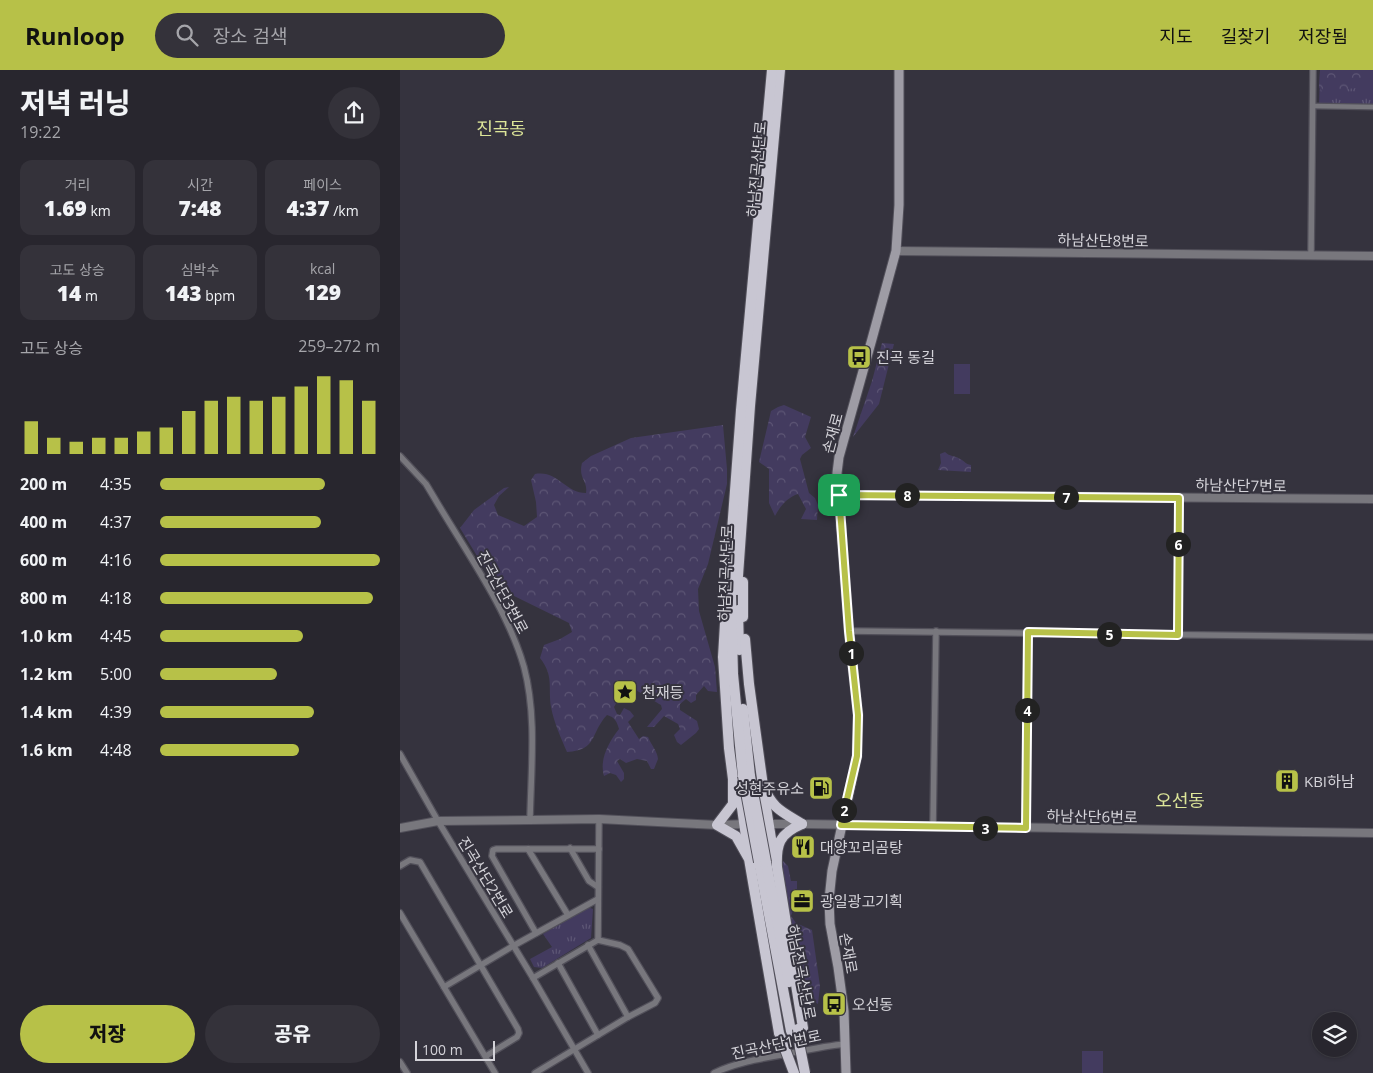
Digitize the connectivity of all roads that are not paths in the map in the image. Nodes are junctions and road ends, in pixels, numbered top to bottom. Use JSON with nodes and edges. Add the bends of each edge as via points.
{"nodes":[{"id":1,"x":772,"y":70,"type":"edge"},
{"id":2,"x":780,"y":70,"type":"edge"},
{"id":3,"x":899,"y":70,"type":"edge"},
{"id":4,"x":1313,"y":70,"type":"edge"},
{"id":5,"x":1313,"y":106,"type":"junction"},
{"id":6,"x":1373,"y":107,"type":"edge"},
{"id":7,"x":896,"y":251,"type":"junction"},
{"id":8,"x":759,"y":253,"type":"junction"},
{"id":9,"x":1311,"y":255,"type":"junction"},
{"id":10,"x":1373,"y":256,"type":"edge"},
{"id":11,"x":400,"y":456,"type":"edge"},
{"id":12,"x":839,"y":495,"type":"junction"},
{"id":13,"x":1179,"y":498,"type":"junction"},
{"id":14,"x":1373,"y":500,"type":"edge"},
{"id":15,"x":734,"y":557,"type":"junction"},
{"id":16,"x":849,"y":631,"type":"junction"},
{"id":17,"x":936,"y":631,"type":"junction"},
{"id":18,"x":1028,"y":632,"type":"junction"},
{"id":19,"x":1178,"y":635,"type":"junction"},
{"id":20,"x":1373,"y":637,"type":"edge"},
{"id":21,"x":400,"y":754,"type":"edge"},
{"id":22,"x":742,"y":777,"type":"junction"},
{"id":23,"x":763,"y":786,"type":"junction"},
{"id":24,"x":599,"y":819,"type":"junction"},
{"id":25,"x":530,"y":820,"type":"junction"},
{"id":26,"x":438,"y":821,"type":"junction"},
{"id":27,"x":744,"y":824,"type":"junction"},
{"id":28,"x":769,"y":824,"type":"junction"},
{"id":29,"x":802,"y":824,"type":"junction"},
{"id":30,"x":717,"y":825,"type":"junction"},
{"id":31,"x":841,"y":825,"type":"junction"},
{"id":32,"x":933,"y":827,"type":"junction"},
{"id":33,"x":400,"y":828,"type":"edge"},
{"id":34,"x":1026,"y":828,"type":"junction"},
{"id":35,"x":1373,"y":834,"type":"edge"},
{"id":36,"x":570,"y":848,"type":"junction"},
{"id":37,"x":528,"y":849,"type":"junction"},
{"id":38,"x":599,"y":849,"type":"junction"},
{"id":39,"x":758,"y":861,"type":"junction"},
{"id":40,"x":400,"y":866,"type":"edge"},
{"id":41,"x":777,"y":867,"type":"junction"},
{"id":42,"x":598,"y":887,"type":"junction"},
{"id":43,"x":598,"y":899,"type":"junction"},
{"id":44,"x":400,"y":913,"type":"edge"},
{"id":45,"x":568,"y":915,"type":"junction"},
{"id":46,"x":536,"y":933,"type":"junction"},
{"id":47,"x":598,"y":940,"type":"junction"},
{"id":48,"x":588,"y":945,"type":"junction"},
{"id":49,"x":513,"y":946,"type":"junction"},
{"id":50,"x":558,"y":963,"type":"junction"},
{"id":51,"x":481,"y":965,"type":"junction"},
{"id":52,"x":533,"y":978,"type":"junction"},
{"id":53,"x":444,"y":987,"type":"junction"},
{"id":54,"x":628,"y":1017,"type":"junction"},
{"id":55,"x":797,"y":1029,"type":"junction"},
{"id":56,"x":598,"y":1035,"type":"junction"},
{"id":57,"x":846,"y":1044,"type":"junction"},
{"id":58,"x":574,"y":1051,"type":"junction"},
{"id":59,"x":486,"y":1056,"type":"junction"},
{"id":60,"x":400,"y":1062,"type":"edge"},
{"id":61,"x":805,"y":1072,"type":"edge"},
{"id":62,"x":406,"y":1073,"type":"edge"},
{"id":63,"x":495,"y":1073,"type":"edge"},
{"id":64,"x":535,"y":1073,"type":"edge"},
{"id":65,"x":588,"y":1073,"type":"edge"},
{"id":66,"x":714,"y":1073,"type":"edge"},
{"id":67,"x":794,"y":1073,"type":"edge"},
{"id":68,"x":846,"y":1073,"type":"edge"}],
"edges":[{"from":1,"to":8,"type":"highway"},
{"from":2,"to":8,"type":"highway","name":"하남진곡산단로"},
{"from":3,"to":7,"type":"main road","name":"손재로","via":[[900,205]]},
{"from":4,"to":5,"type":"street"},
{"from":5,"to":6,"type":"street"},
{"from":5,"to":9,"type":"street"},
{"from":7,"to":9,"type":"street","name":"하남산단8번로"},
{"from":7,"to":12,"type":"main road","name":"손재로","via":[[838,456]]},
{"from":8,"to":15,"type":"highway","name":"하남진곡산단로"},
{"from":9,"to":10,"type":"street","name":"하남산단8번로"},
{"from":11,"to":25,"type":"street","name":"진곡산단3번로","via":[[435,498],[508,624],[518,648],[528,686],[532,726]]},
{"from":12,"to":13,"type":"street","name":"하남산단7번로"},
{"from":12,"to":16,"type":"main road","name":"손재로"},
{"from":13,"to":14,"type":"street","name":"하남산단7번로"},
{"from":13,"to":19,"type":"street"},
{"from":15,"to":22,"type":"highway","name":"하남진곡산단로","via":[[733,674]]},
{"from":15,"to":23,"type":"highway","via":[[743,579],[743,624]]},
{"from":16,"to":17,"type":"street"},
{"from":16,"to":31,"type":"main road","name":"손재로","via":[[858,736],[857,756]]},
{"from":17,"to":18,"type":"street"},
{"from":17,"to":32,"type":"street"},
{"from":18,"to":19,"type":"street"},
{"from":18,"to":34,"type":"street"},
{"from":19,"to":20,"type":"street"},
{"from":21,"to":26,"type":"street"},
{"from":22,"to":27,"type":"highway"},
{"from":22,"to":30,"type":"highway","via":[[733,804]]},
{"from":22,"to":39,"type":"highway","name":"하남진곡산단로","bridge":true},
{"from":23,"to":28,"type":"highway"},
{"from":23,"to":29,"type":"highway","via":[[776,809]]},
{"from":24,"to":25,"type":"street"},
{"from":24,"to":30,"type":"street"},
{"from":24,"to":38,"type":"street"},
{"from":25,"to":26,"type":"street"},
{"from":26,"to":33,"type":"street"},
{"from":26,"to":49,"type":"street","name":"진곡산단2번로"},
{"from":27,"to":28,"type":"street","name":"하남산단6번로"},
{"from":27,"to":30,"type":"street"},
{"from":27,"to":39,"type":"highway"},
{"from":28,"to":29,"type":"street","name":"하남산단6번로"},
{"from":28,"to":41,"type":"highway"},
{"from":29,"to":31,"type":"street","name":"하남산단6번로"},
{"from":29,"to":41,"type":"highway","via":[[782,837],[777,850]]},
{"from":30,"to":39,"type":"highway","via":[[736,836]]},
{"from":31,"to":32,"type":"street","name":"하남산단6번로"},
{"from":31,"to":57,"type":"main road","name":"손재로","via":[[829,900]]},
{"from":32,"to":34,"type":"street","name":"하남산단6번로"},
{"from":34,"to":35,"type":"street","name":"하남산단6번로"},
{"from":36,"to":37,"type":"street","name":"진곡산단2번로"},
{"from":36,"to":38,"type":"street","name":"진곡산단2번로"},
{"from":36,"to":42,"type":"street","via":[[589,881]]},
{"from":37,"to":45,"type":"street"},
{"from":37,"to":46,"type":"street","name":"진곡산단2번로","via":[[496,849],[492,856]]},
{"from":38,"to":42,"type":"street"},
{"from":39,"to":55,"type":"highway","name":"하남진곡산단로"},
{"from":39,"to":67,"type":"highway","bridge":true,"via":[[780,1033]]},
{"from":40,"to":51,"type":"street","via":[[410,860],[420,862]]},
{"from":41,"to":55,"type":"highway"},
{"from":42,"to":43,"type":"street"},
{"from":43,"to":45,"type":"street"},
{"from":43,"to":47,"type":"street"},
{"from":44,"to":53,"type":"street"},
{"from":45,"to":46,"type":"street"},
{"from":46,"to":49,"type":"street"},
{"from":47,"to":48,"type":"street"},
{"from":47,"to":54,"type":"street","via":[[628,949],[658,998]]},
{"from":48,"to":50,"type":"street"},
{"from":48,"to":54,"type":"street"},
{"from":49,"to":51,"type":"street"},
{"from":49,"to":52,"type":"street","name":"진곡산단2번로"},
{"from":50,"to":52,"type":"street"},
{"from":50,"to":56,"type":"street"},
{"from":51,"to":53,"type":"street"},
{"from":51,"to":59,"type":"street","via":[[519,1033]]},
{"from":52,"to":58,"type":"street","name":"진곡산단2번로"},
{"from":53,"to":59,"type":"street"},
{"from":54,"to":56,"type":"street"},
{"from":55,"to":61,"type":"highway","name":"하남진곡산단로","bridge":true},
{"from":55,"to":67,"type":"highway","name":"하남진곡산단로","bridge":true},
{"from":56,"to":58,"type":"street"},
{"from":57,"to":66,"type":"street","name":"진곡산단1번로","via":[[757,1060]]},
{"from":57,"to":68,"type":"main road","name":"손재로"},
{"from":58,"to":64,"type":"street"},
{"from":58,"to":65,"type":"street"},
{"from":59,"to":63,"type":"street"},
{"from":60,"to":62,"type":"street"}]}
